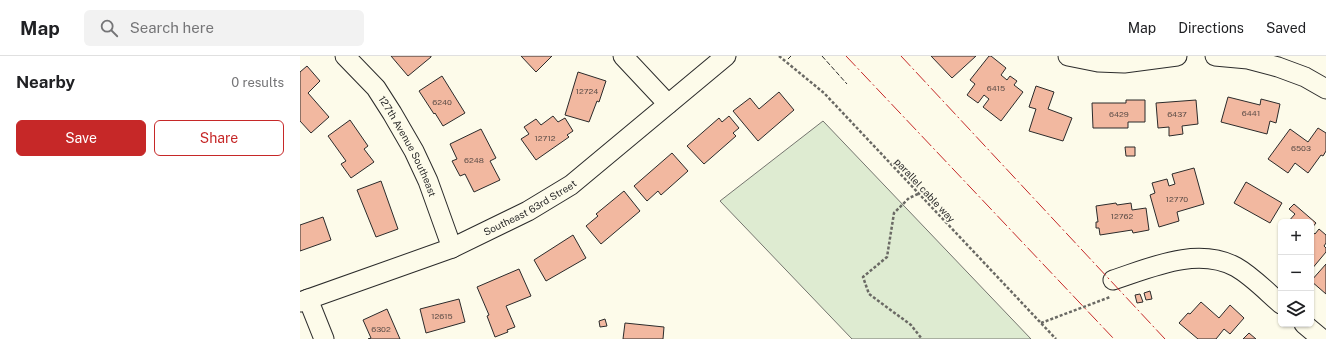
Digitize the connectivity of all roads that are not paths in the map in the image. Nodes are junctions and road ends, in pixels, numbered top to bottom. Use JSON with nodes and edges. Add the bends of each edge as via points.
{"nodes":[{"id":1,"x":346,"y":56,"type":"edge"},
{"id":2,"x":623,"y":56,"type":"edge"},
{"id":3,"x":726,"y":56,"type":"edge"},
{"id":4,"x":1068,"y":56,"type":"edge"},
{"id":5,"x":1177,"y":56,"type":"edge"},
{"id":6,"x":1214,"y":56,"type":"edge"},
{"id":7,"x":1326,"y":89,"type":"edge"},
{"id":8,"x":668,"y":104,"type":"junction"},
{"id":9,"x":452,"y":248,"type":"junction"},
{"id":10,"x":1113,"y":280,"type":"road end"},
{"id":11,"x":304,"y":301,"type":"edge"},
{"id":12,"x":1278,"y":302,"type":"edge"},
{"id":13,"x":1308,"y":327,"type":"edge"},
{"id":14,"x":324,"y":339,"type":"edge"},
{"id":15,"x":1322,"y":339,"type":"edge"}],
"edges":[{"from":1,"to":9,"type":"street","name":"127th Avenue Southeast","via":[[376,88],[414,152],[428,181]]},
{"from":2,"to":8,"type":"street"},
{"from":3,"to":8,"type":"street","name":"Southeast 63rd Street"},
{"from":4,"to":5,"type":"street","via":[[1098,62],[1124,63]]},
{"from":6,"to":7,"type":"street","via":[[1248,59],[1278,67],[1305,77]]},
{"from":8,"to":9,"type":"street","name":"Southeast 63rd Street","via":[[571,185],[528,211]]},
{"from":9,"to":11,"type":"street","name":"Southeast 63rd Street"},
{"from":10,"to":12,"type":"street","via":[[1169,262],[1192,258],[1208,259],[1236,267]]},
{"from":11,"to":14,"type":"street"},
{"from":13,"to":15,"type":"street"}]}
